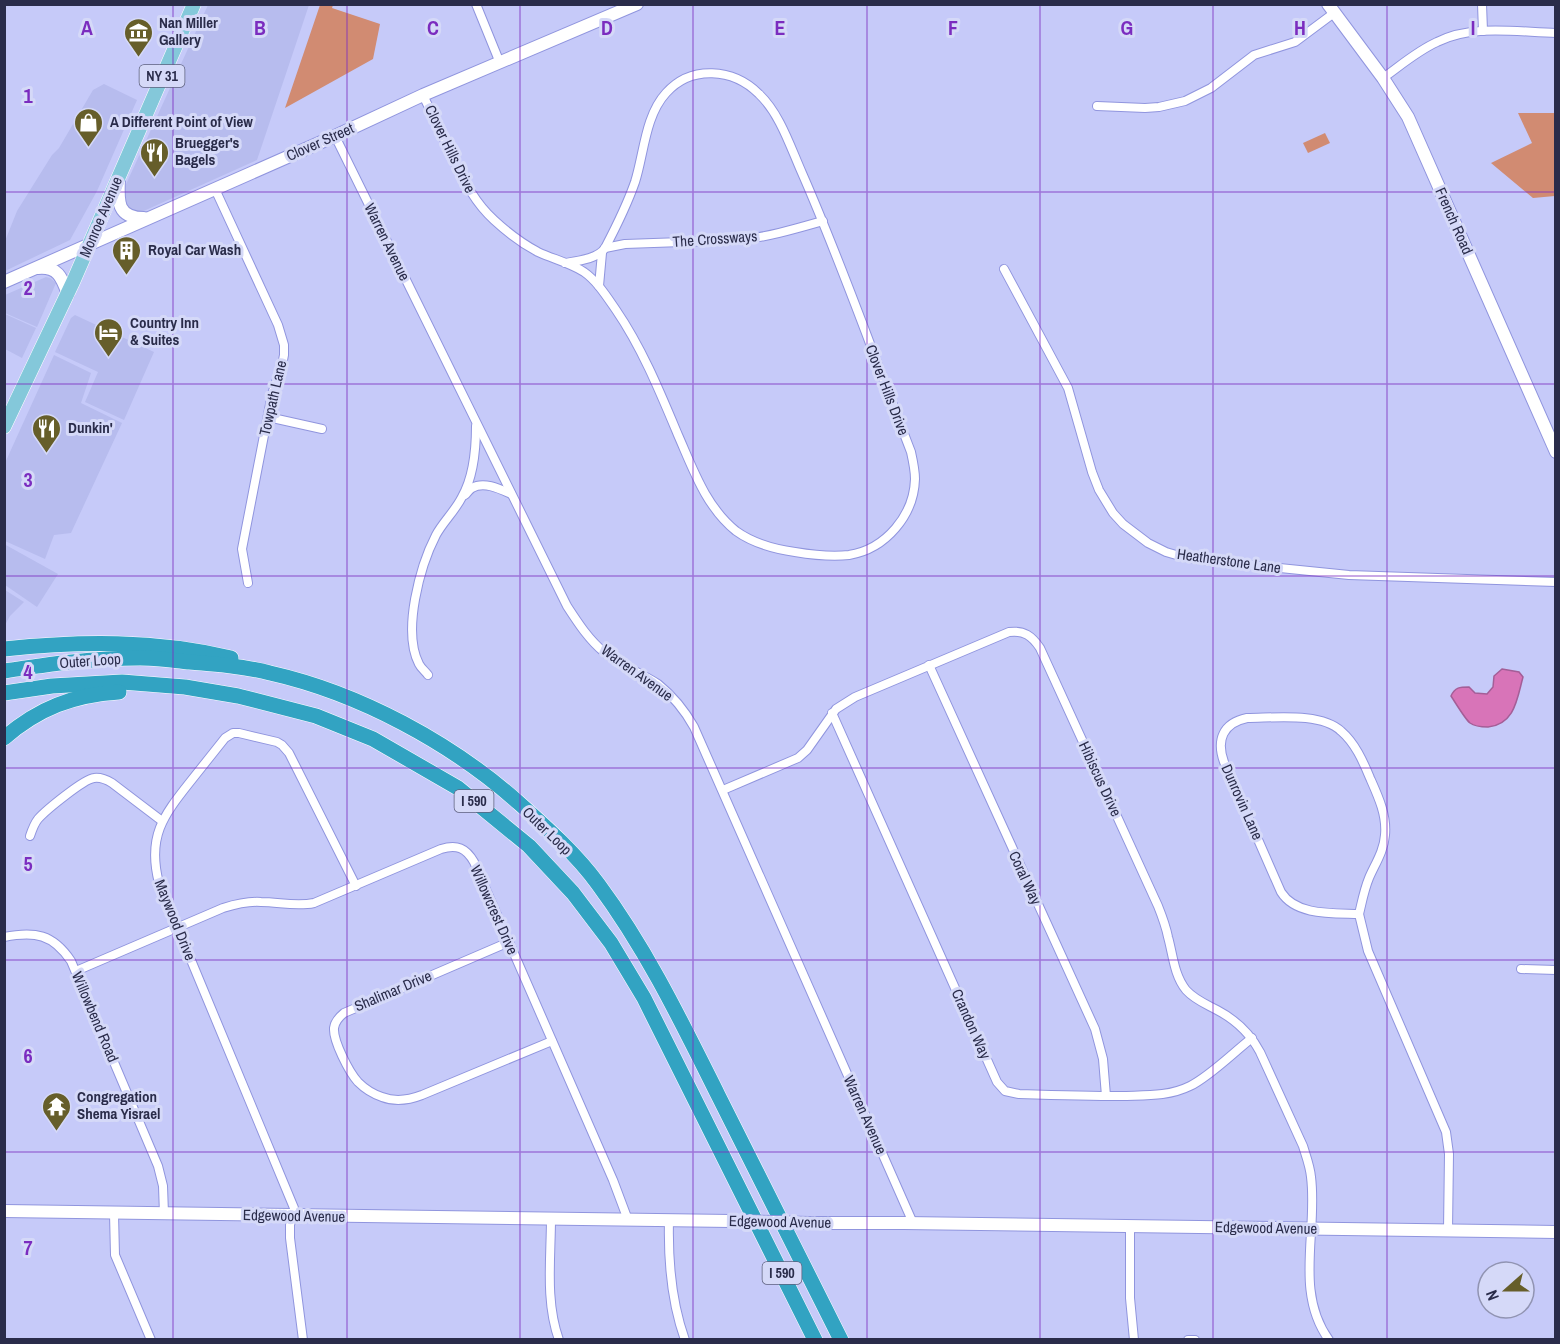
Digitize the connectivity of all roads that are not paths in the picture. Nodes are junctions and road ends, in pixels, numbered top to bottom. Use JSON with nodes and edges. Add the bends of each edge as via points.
{"nodes":[{"id":1,"x":194,"y":4,"type":"edge"},
{"id":2,"x":476,"y":4,"type":"edge"},
{"id":3,"x":637,"y":4,"type":"edge"},
{"id":4,"x":1482,"y":4,"type":"edge"},
{"id":5,"x":1331,"y":9,"type":"edge"},
{"id":6,"x":1483,"y":31,"type":"junction"},
{"id":7,"x":1556,"y":33,"type":"edge"},
{"id":8,"x":500,"y":63,"type":"junction"},
{"id":9,"x":1383,"y":78,"type":"junction"},
{"id":10,"x":423,"y":95,"type":"junction"},
{"id":11,"x":1097,"y":106,"type":"dead end"},
{"id":12,"x":335,"y":136,"type":"junction"},
{"id":13,"x":119,"y":174,"type":"junction"},
{"id":14,"x":215,"y":189,"type":"junction"},
{"id":15,"x":148,"y":218,"type":"junction"},
{"id":16,"x":823,"y":221,"type":"junction"},
{"id":17,"x":89,"y":244,"type":"junction"},
{"id":18,"x":604,"y":251,"type":"junction"},
{"id":19,"x":565,"y":263,"type":"junction"},
{"id":20,"x":37,"y":268,"type":"junction"},
{"id":21,"x":1004,"y":269,"type":"dead end"},
{"id":22,"x":4,"y":282,"type":"edge"},
{"id":23,"x":599,"y":286,"type":"junction"},
{"id":24,"x":68,"y":294,"type":"junction"},
{"id":25,"x":268,"y":417,"type":"junction"},
{"id":26,"x":476,"y":423,"type":"junction"},
{"id":27,"x":4,"y":427,"type":"edge"},
{"id":28,"x":322,"y":429,"type":"dead end"},
{"id":29,"x":1556,"y":452,"type":"edge"},
{"id":30,"x":511,"y":494,"type":"junction"},
{"id":31,"x":462,"y":497,"type":"junction"},
{"id":32,"x":1556,"y":582,"type":"edge"},
{"id":33,"x":248,"y":583,"type":"dead end"},
{"id":34,"x":4,"y":649,"type":"edge"},
{"id":35,"x":928,"y":665,"type":"junction"},
{"id":36,"x":4,"y":671,"type":"edge"},
{"id":37,"x":270,"y":672,"type":"junction"},
{"id":38,"x":428,"y":675,"type":"dead end"},
{"id":39,"x":185,"y":687,"type":"junction"},
{"id":40,"x":4,"y":693,"type":"edge"},
{"id":41,"x":832,"y":713,"type":"junction"},
{"id":42,"x":4,"y":738,"type":"edge"},
{"id":43,"x":723,"y":790,"type":"junction"},
{"id":44,"x":162,"y":821,"type":"junction"},
{"id":45,"x":30,"y":836,"type":"dead end"},
{"id":46,"x":356,"y":885,"type":"junction"},
{"id":47,"x":1359,"y":914,"type":"junction"},
{"id":48,"x":177,"y":927,"type":"junction"},
{"id":49,"x":4,"y":937,"type":"edge"},
{"id":50,"x":509,"y":942,"type":"junction"},
{"id":51,"x":1521,"y":969,"type":"dead end"},
{"id":52,"x":1556,"y":970,"type":"edge"},
{"id":53,"x":76,"y":971,"type":"junction"},
{"id":54,"x":1252,"y":1038,"type":"junction"},
{"id":55,"x":552,"y":1041,"type":"junction"},
{"id":56,"x":1106,"y":1096,"type":"junction"},
{"id":57,"x":4,"y":1211,"type":"edge"},
{"id":58,"x":114,"y":1214,"type":"junction"},
{"id":59,"x":164,"y":1214,"type":"junction"},
{"id":60,"x":293,"y":1216,"type":"junction"},
{"id":61,"x":551,"y":1218,"type":"junction"},
{"id":62,"x":628,"y":1220,"type":"junction"},
{"id":63,"x":669,"y":1221,"type":"junction"},
{"id":64,"x":913,"y":1223,"type":"junction"},
{"id":65,"x":1130,"y":1226,"type":"junction"},
{"id":66,"x":1310,"y":1229,"type":"junction"},
{"id":67,"x":1448,"y":1230,"type":"junction"},
{"id":68,"x":1556,"y":1232,"type":"edge"},
{"id":69,"x":152,"y":1340,"type":"edge"},
{"id":70,"x":303,"y":1340,"type":"edge"},
{"id":71,"x":559,"y":1340,"type":"edge"},
{"id":72,"x":685,"y":1340,"type":"edge"},
{"id":73,"x":815,"y":1340,"type":"edge"},
{"id":74,"x":841,"y":1340,"type":"edge"},
{"id":75,"x":1134,"y":1340,"type":"edge"},
{"id":76,"x":1188,"y":1340,"type":"edge"},
{"id":77,"x":1195,"y":1340,"type":"edge"},
{"id":78,"x":1329,"y":1340,"type":"edge"}],
"edges":[{"from":1,"to":13,"type":"main road","name":"Monroe Avenue","number":"NY 31"},
{"from":2,"to":8,"type":"street"},
{"from":3,"to":8,"type":"street","name":"Clover Street"},
{"from":4,"to":6,"type":"street"},
{"from":5,"to":9,"type":"street","name":"French Road"},
{"from":5,"to":11,"type":"street","via":[[1294,42],[1254,55],[1211,88],[1185,101],[1146,108]]},
{"from":6,"to":7,"type":"street"},
{"from":6,"to":9,"type":"street","via":[[1437,41]]},
{"from":8,"to":10,"type":"street","name":"Clover Street"},
{"from":9,"to":29,"type":"street","name":"French Road","via":[[1408,117]]},
{"from":10,"to":12,"type":"street","name":"Clover Street"},
{"from":10,"to":19,"type":"street","name":"Clover Hills Drive","via":[[468,189],[483,210],[531,247]]},
{"from":12,"to":14,"type":"street","name":"Clover Street"},
{"from":12,"to":26,"type":"street","name":"Warren Avenue"},
{"from":13,"to":15,"type":"street","via":[[119,204],[123,211],[132,218]]},
{"from":13,"to":17,"type":"main road","name":"Monroe Avenue","number":"NY 31"},
{"from":14,"to":15,"type":"street","name":"Clover Street"},
{"from":14,"to":25,"type":"street","name":"Towpath Lane","via":[[282,333],[282,365]]},
{"from":15,"to":17,"type":"street","name":"Clover Street"},
{"from":16,"to":18,"type":"street","name":"The Crossways","via":[[746,239],[625,244]]},
{"from":16,"to":18,"type":"street","name":"Clover Hills Drive","via":[[773,111],[759,94],[735,77],[699,74],[674,85],[658,103],[632,190]]},
{"from":16,"to":23,"type":"street","name":"Clover Hills Drive","via":[[914,464],[914,487],[905,514],[884,540],[862,551],[821,555],[770,547],[750,540],[721,516],[700,484],[640,350]]},
{"from":17,"to":20,"type":"street","name":"Clover Street"},
{"from":17,"to":24,"type":"main road","name":"Monroe Avenue","number":"NY 31"},
{"from":18,"to":19,"type":"street"},
{"from":18,"to":23,"type":"street","name":"Clover Hills Drive"},
{"from":19,"to":23,"type":"street","name":"Clover Hills Drive"},
{"from":20,"to":22,"type":"street","name":"Clover Street"},
{"from":20,"to":24,"type":"street","via":[[57,273]]},
{"from":21,"to":32,"type":"street","name":"Heatherstone Lane","via":[[1068,388],[1099,490],[1123,524],[1148,543],[1166,552],[1201,560],[1349,575]]},
{"from":24,"to":27,"type":"main road","name":"Monroe Avenue","number":"NY 31"},
{"from":25,"to":28,"type":"street"},
{"from":25,"to":33,"type":"street","name":"Towpath Lane","via":[[242,549]]},
{"from":26,"to":30,"type":"street","name":"Warren Avenue"},
{"from":26,"to":31,"type":"street","via":[[476,446]]},
{"from":30,"to":31,"type":"street","via":[[497,487],[482,486],[473,487]]},
{"from":30,"to":43,"type":"street","name":"Warren Avenue","via":[[575,619],[606,653],[658,685],[682,707]]},
{"from":31,"to":38,"type":"street","via":[[432,544],[416,590],[414,645],[419,663]]},
{"from":34,"to":37,"type":"highway","via":[[102,642],[151,644],[209,652]]},
{"from":35,"to":41,"type":"street","name":"Hibiscus Drive","via":[[855,696]]},
{"from":35,"to":54,"type":"street","name":"Hibiscus Drive","via":[[1009,632],[1022,632],[1033,638],[1160,912],[1182,984],[1198,1001],[1232,1018]]},
{"from":35,"to":56,"type":"street","name":"Coral Way","via":[[1095,1029],[1103,1059]]},
{"from":36,"to":37,"type":"highway","name":"Outer Loop","number":"I 590","via":[[63,662],[143,658]]},
{"from":37,"to":74,"type":"highway","name":"Outer Loop","number":"I 590","via":[[361,703],[442,746],[501,787],[550,830],[596,881],[633,934],[670,999]]},
{"from":39,"to":40,"type":"highway","name":"Outer Loop","number":"I 590","via":[[122,682]]},
{"from":39,"to":42,"type":"highway","via":[[71,700],[41,712]]},
{"from":39,"to":73,"type":"highway","name":"Outer Loop","number":"I 590","via":[[316,716],[373,740],[458,788],[529,846],[573,893],[611,943],[644,998]]},
{"from":41,"to":43,"type":"street","name":"Hibiscus Drive","via":[[798,758]]},
{"from":41,"to":56,"type":"street","name":"Crandon Way","via":[[1001,1088],[1019,1095]]},
{"from":43,"to":64,"type":"street","name":"Warren Avenue"},
{"from":44,"to":45,"type":"street","via":[[112,783],[93,778],[42,815]]},
{"from":44,"to":46,"type":"street","name":"Maywood Drive","via":[[225,738],[238,733],[277,742],[288,753]]},
{"from":44,"to":48,"type":"street","name":"Maywood Drive","via":[[155,846],[156,874]]},
{"from":46,"to":48,"type":"street","name":"Willowcrest Drive","via":[[307,904],[234,904]]},
{"from":46,"to":50,"type":"street","name":"Willowcrest Drive","via":[[447,847],[462,848],[474,862]]},
{"from":47,"to":47,"type":"street","name":"Dunrovin Lane","via":[[1384,844],[1386,826],[1378,795],[1355,746],[1341,731],[1319,719],[1247,718],[1233,723],[1221,741],[1222,757],[1284,897],[1301,909]]},
{"from":47,"to":67,"type":"street","name":"Dunrovin Lane","via":[[1368,951],[1446,1132]]},
{"from":48,"to":53,"type":"street","name":"Willowcrest Drive"},
{"from":48,"to":60,"type":"street","name":"Maywood Drive","via":[[292,1203]]},
{"from":49,"to":53,"type":"street","name":"Willowbend Road","via":[[29,934],[49,938],[62,948]]},
{"from":50,"to":55,"type":"street","name":"Willowcrest Drive"},
{"from":50,"to":55,"type":"street","name":"Shalimar Drive","via":[[344,1012],[336,1021],[335,1037],[357,1081],[377,1095],[399,1100],[422,1095]]},
{"from":51,"to":52,"type":"street"},
{"from":53,"to":59,"type":"street","name":"Willowbend Road","via":[[158,1166]]},
{"from":54,"to":56,"type":"street","name":"Crandon Way","via":[[1187,1088],[1161,1094]]},
{"from":54,"to":66,"type":"street","name":"Hibiscus Drive","via":[[1308,1160],[1312,1191]]},
{"from":55,"to":62,"type":"street","name":"Willowcrest Drive"},
{"from":57,"to":58,"type":"street","name":"Edgewood Avenue"},
{"from":58,"to":59,"type":"street","name":"Edgewood Avenue"},
{"from":58,"to":69,"type":"street","via":[[115,1255]]},
{"from":59,"to":60,"type":"street","name":"Edgewood Avenue"},
{"from":60,"to":61,"type":"street","name":"Edgewood Avenue"},
{"from":60,"to":70,"type":"street","name":"Maywood Drive","via":[[290,1238]]},
{"from":61,"to":62,"type":"street","name":"Edgewood Avenue"},
{"from":61,"to":71,"type":"street","via":[[550,1300]]},
{"from":62,"to":63,"type":"street","name":"Edgewood Avenue"},
{"from":63,"to":64,"type":"street","name":"Edgewood Avenue","bridge":true},
{"from":63,"to":72,"type":"street","via":[[671,1282]]},
{"from":64,"to":65,"type":"street","name":"Edgewood Avenue"},
{"from":65,"to":66,"type":"street","name":"Edgewood Avenue"},
{"from":65,"to":75,"type":"street"},
{"from":66,"to":67,"type":"street","name":"Edgewood Avenue"},
{"from":66,"to":78,"type":"street","name":"Hibiscus Drive","via":[[1312,1302]]},
{"from":67,"to":68,"type":"street","name":"Edgewood Avenue"},
{"from":76,"to":77,"type":"street"}]}
